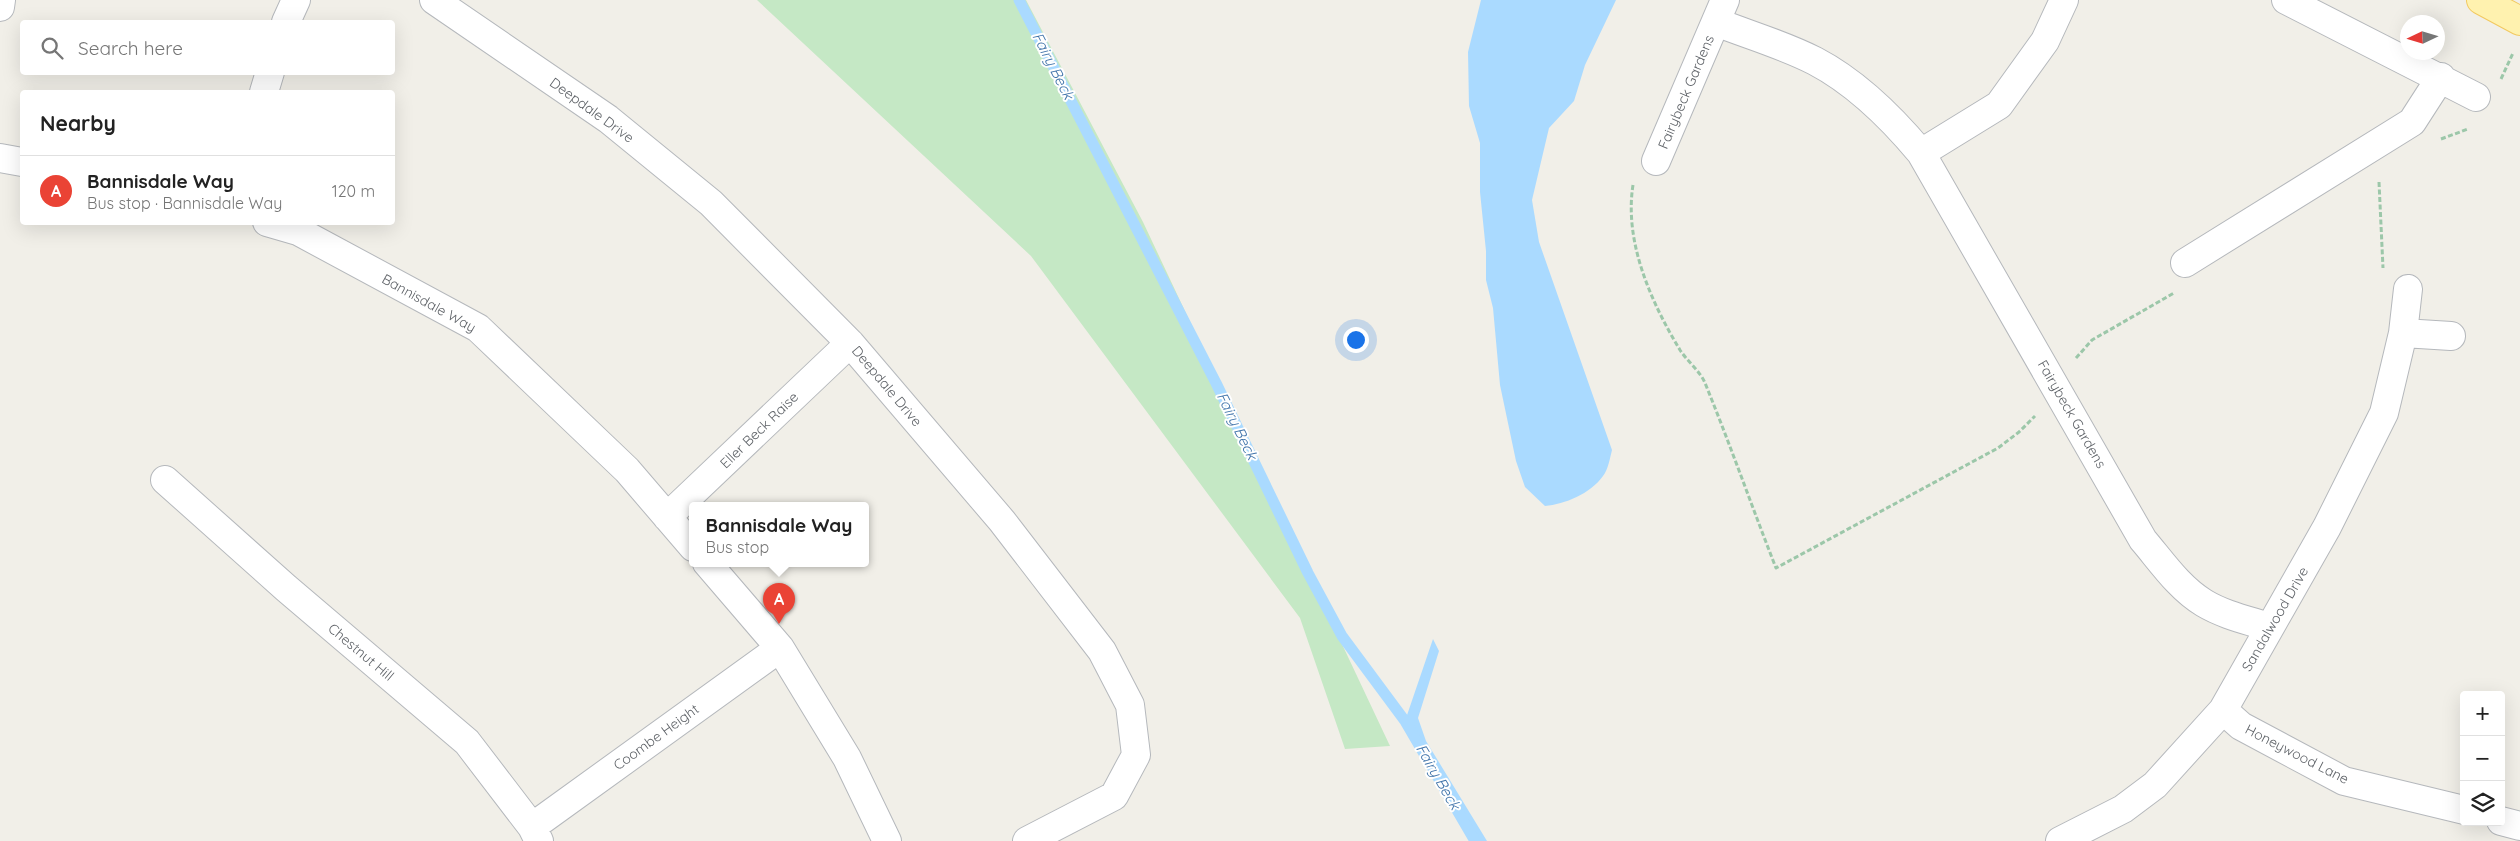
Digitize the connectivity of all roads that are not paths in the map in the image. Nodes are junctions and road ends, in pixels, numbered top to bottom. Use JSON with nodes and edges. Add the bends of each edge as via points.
{"nodes":[{"id":1,"x":1,"y":0,"type":"edge"},
{"id":2,"x":296,"y":0,"type":"edge"},
{"id":3,"x":434,"y":0,"type":"edge"},
{"id":4,"x":2064,"y":0,"type":"edge"},
{"id":5,"x":2286,"y":0,"type":"edge"},
{"id":6,"x":2481,"y":0,"type":"edge"},
{"id":7,"x":0,"y":6,"type":"edge"},
{"id":8,"x":1721,"y":11,"type":"edge"},
{"id":9,"x":287,"y":20,"type":"edge"},
{"id":10,"x":2520,"y":21,"type":"edge"},
{"id":11,"x":269,"y":75,"type":"edge"},
{"id":12,"x":2440,"y":77,"type":"junction"},
{"id":13,"x":265,"y":90,"type":"edge"},
{"id":14,"x":2476,"y":97,"type":"dead end"},
{"id":15,"x":1921,"y":153,"type":"junction"},
{"id":16,"x":0,"y":158,"type":"edge"},
{"id":17,"x":1656,"y":161,"type":"dead end"},
{"id":18,"x":20,"y":162,"type":"edge"},
{"id":19,"x":276,"y":225,"type":"edge"},
{"id":20,"x":2185,"y":263,"type":"dead end"},
{"id":21,"x":2408,"y":289,"type":"road end"},
{"id":22,"x":2403,"y":333,"type":"junction"},
{"id":23,"x":2451,"y":336,"type":"dead end"},
{"id":24,"x":850,"y":343,"type":"junction"},
{"id":25,"x":165,"y":480,"type":"dead end"},
{"id":26,"x":667,"y":517,"type":"junction"},
{"id":27,"x":689,"y":542,"type":"edge"},
{"id":28,"x":710,"y":567,"type":"edge"},
{"id":29,"x":2269,"y":627,"type":"junction"},
{"id":30,"x":780,"y":648,"type":"junction"},
{"id":31,"x":2223,"y":710,"type":"junction"},
{"id":32,"x":2460,"y":809,"type":"edge"},
{"id":33,"x":2505,"y":821,"type":"edge"},
{"id":34,"x":2520,"y":826,"type":"edge"},
{"id":35,"x":535,"y":834,"type":"edge"},
{"id":36,"x":887,"y":841,"type":"edge"},
{"id":37,"x":1027,"y":841,"type":"edge"},
{"id":38,"x":2060,"y":841,"type":"edge"}],
"edges":[{"from":1,"to":7,"type":"street"},
{"from":2,"to":9,"type":"street"},
{"from":3,"to":24,"type":"street","name":"Deepdale Drive","via":[[608,119],[711,203]]},
{"from":4,"to":15,"type":"street","via":[[2045,41],[1999,104]]},
{"from":5,"to":12,"type":"street"},
{"from":6,"to":10,"type":"main road"},
{"from":8,"to":15,"type":"street","name":"Fairybeck Gardens","via":[[1847,81],[1877,105]]},
{"from":8,"to":17,"type":"street","name":"Fairybeck Gardens"},
{"from":11,"to":13,"type":"street"},
{"from":12,"to":14,"type":"street"},
{"from":12,"to":20,"type":"street","via":[[2412,122]]},
{"from":15,"to":29,"type":"street","name":"Fairybeck Gardens","via":[[2142,540],[2181,585],[2204,603]]},
{"from":16,"to":18,"type":"street"},
{"from":19,"to":26,"type":"street","name":"Bannisdale Way","via":[[298,232],[478,328],[627,470]]},
{"from":21,"to":22,"type":"street","name":"Sandalwood Drive"},
{"from":22,"to":23,"type":"street"},
{"from":22,"to":29,"type":"street","name":"Sandalwood Drive","via":[[2384,413],[2327,527]]},
{"from":24,"to":26,"type":"street","name":"Eller Beck Raise"},
{"from":24,"to":37,"type":"street","name":"Deepdale Drive","via":[[1002,521],[1102,651],[1130,705],[1136,755],[1114,796]]},
{"from":25,"to":35,"type":"street","name":"Chestnut Hill","via":[[467,742]]},
{"from":26,"to":27,"type":"street","name":"Bannisdale Way"},
{"from":28,"to":30,"type":"street"},
{"from":29,"to":31,"type":"street","name":"Sandalwood Drive"},
{"from":30,"to":35,"type":"street","name":"Coombe Height"},
{"from":30,"to":36,"type":"street","via":[[847,758]]},
{"from":31,"to":32,"type":"street","name":"Honeywood Lane","via":[[2242,726],[2344,781]]},
{"from":31,"to":38,"type":"street","name":"Sandalwood Drive","via":[[2155,785],[2123,809]]},
{"from":33,"to":34,"type":"street"}]}
